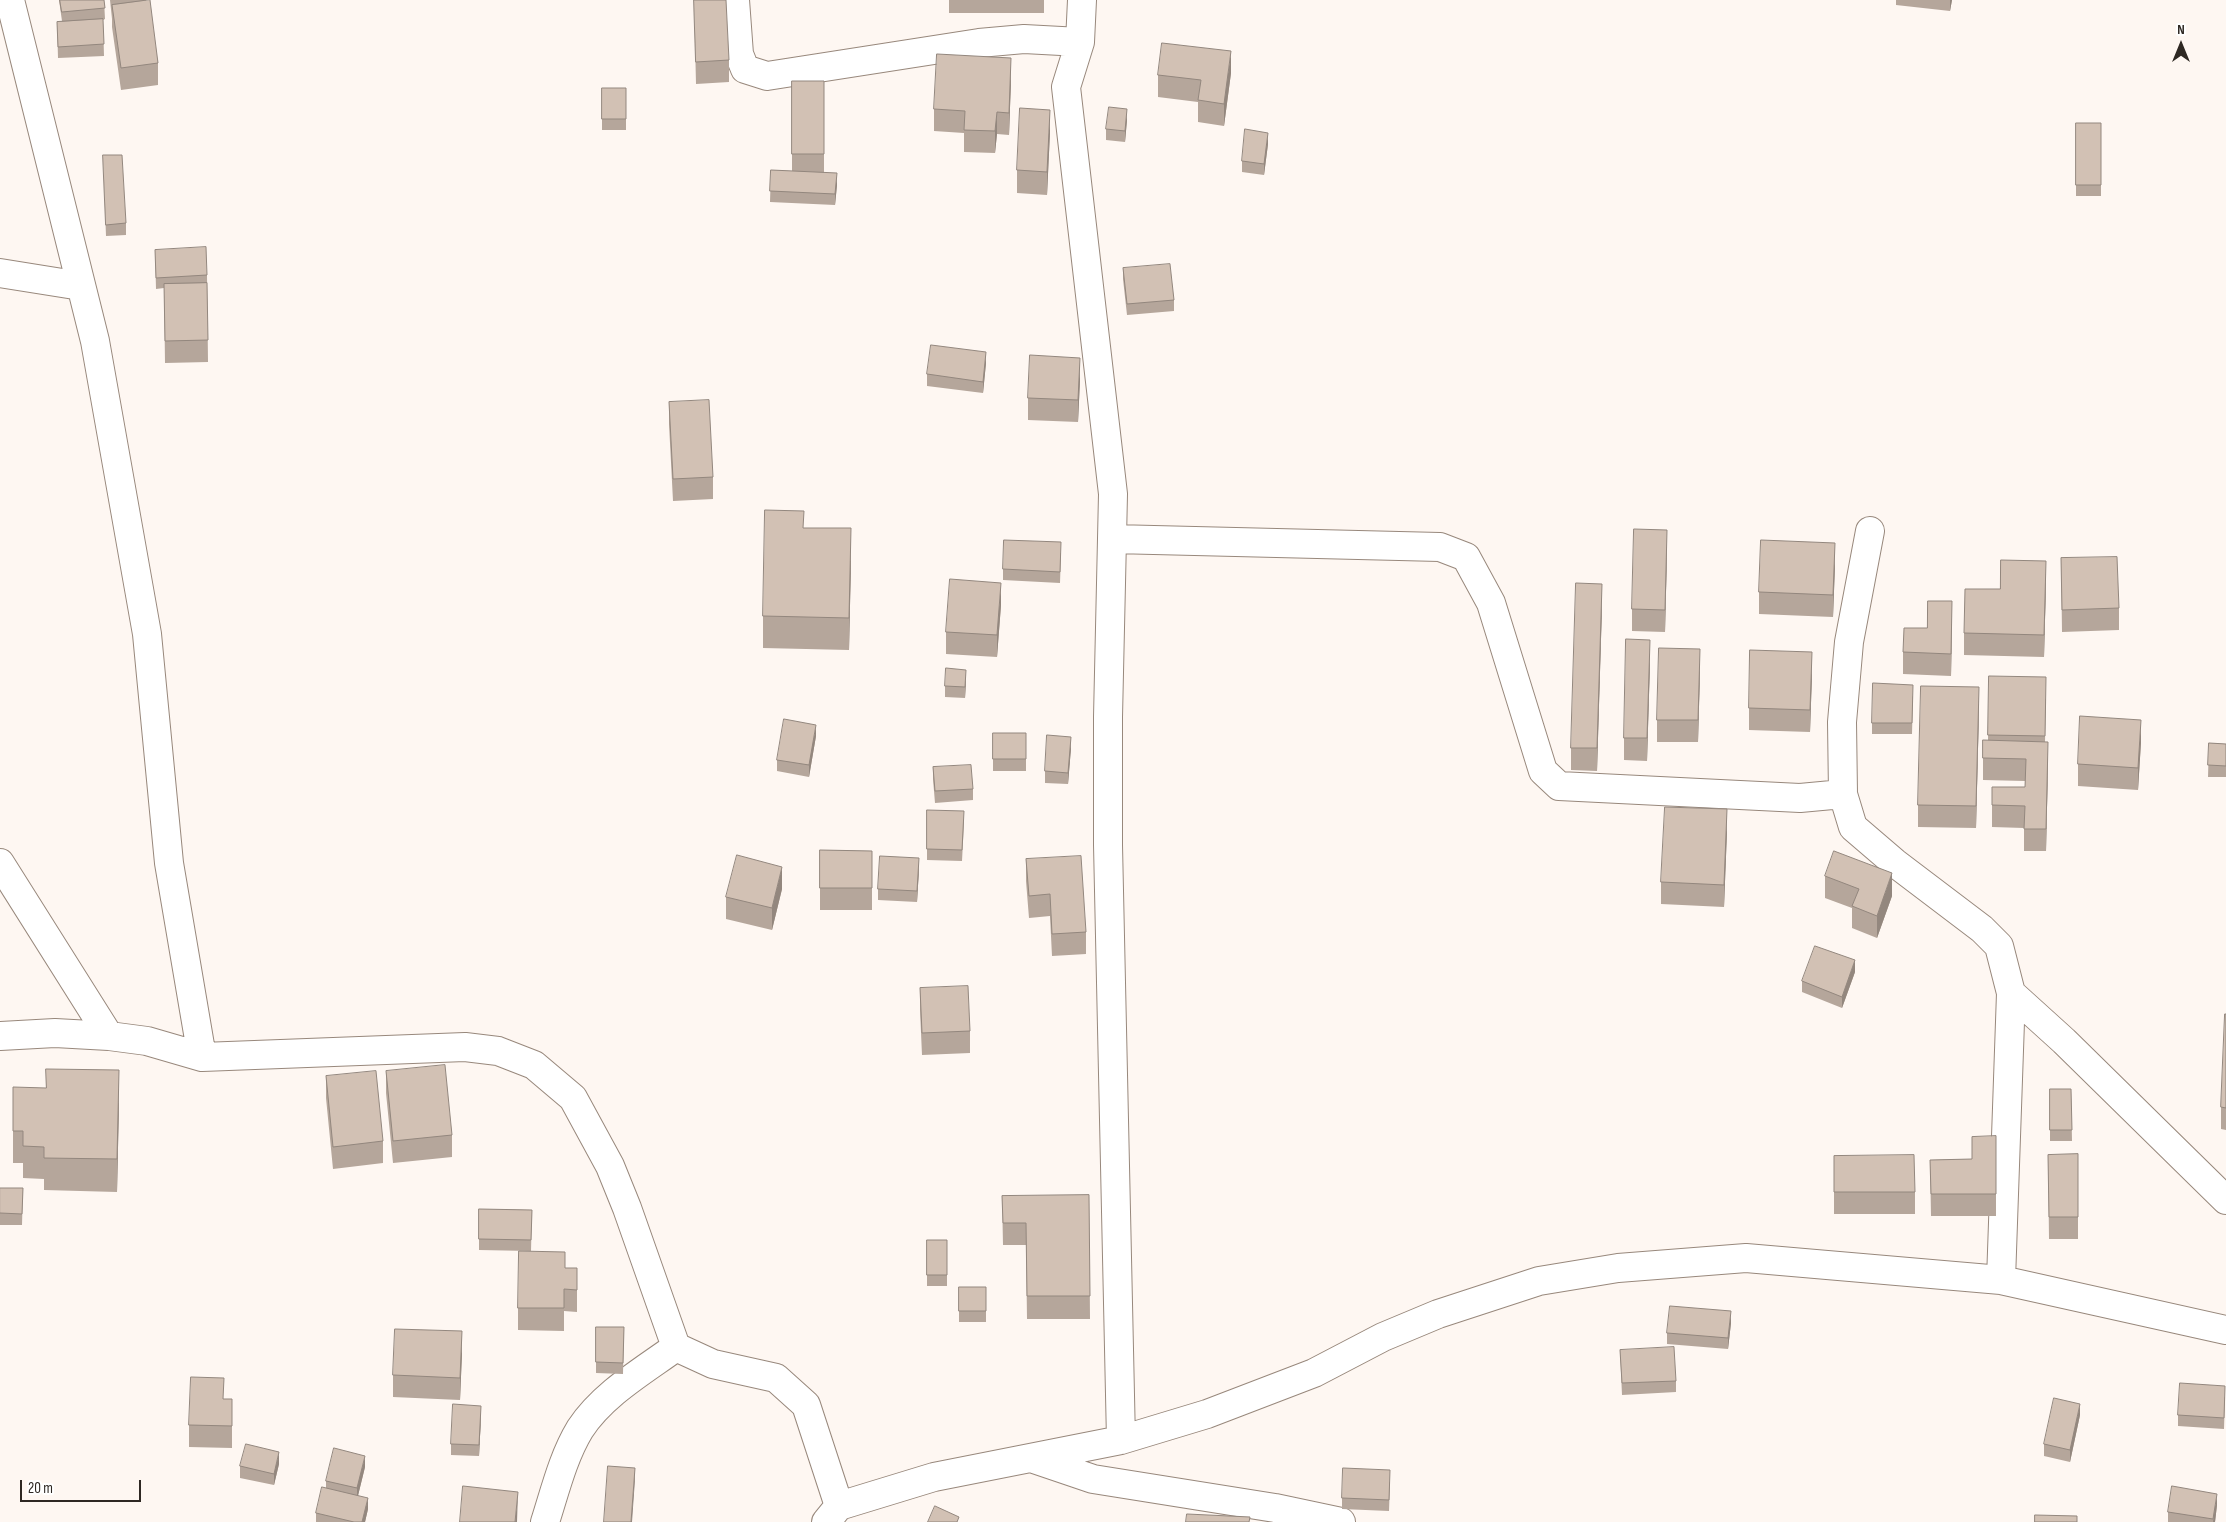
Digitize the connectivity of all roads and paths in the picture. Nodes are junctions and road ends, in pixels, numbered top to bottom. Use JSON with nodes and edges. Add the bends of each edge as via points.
{"nodes":[{"id":1,"x":10,"y":0,"type":"edge"},
{"id":2,"x":735,"y":0,"type":"edge"},
{"id":3,"x":1082,"y":0,"type":"edge"},
{"id":4,"x":1080,"y":42,"type":"junction"},
{"id":5,"x":0,"y":273,"type":"edge"},
{"id":6,"x":81,"y":286,"type":"junction"},
{"id":7,"x":1870,"y":531,"type":"dead end"},
{"id":8,"x":1113,"y":539,"type":"junction"},
{"id":9,"x":1843,"y":794,"type":"junction"},
{"id":10,"x":0,"y":863,"type":"edge"},
{"id":11,"x":2010,"y":993,"type":"junction"},
{"id":12,"x":0,"y":1036,"type":"edge"},
{"id":13,"x":109,"y":1036,"type":"junction"},
{"id":14,"x":202,"y":1056,"type":"junction"},
{"id":15,"x":2226,"y":1200,"type":"edge"},
{"id":16,"x":2001,"y":1280,"type":"junction"},
{"id":17,"x":2226,"y":1330,"type":"edge"},
{"id":18,"x":676,"y":1347,"type":"junction"},
{"id":19,"x":1121,"y":1440,"type":"junction"},
{"id":20,"x":1032,"y":1458,"type":"junction"},
{"id":21,"x":832,"y":1514,"type":"edge"},
{"id":22,"x":546,"y":1522,"type":"edge"},
{"id":23,"x":1341,"y":1522,"type":"edge"}],
"edges":[{"from":1,"to":6,"type":"street"},
{"from":2,"to":4,"type":"street","via":[[739,54],[745,69],[767,76],[979,43],[1024,40]]},
{"from":3,"to":4,"type":"street"},
{"from":4,"to":8,"type":"street","via":[[1066,87],[1113,494]]},
{"from":5,"to":6,"type":"street"},
{"from":6,"to":14,"type":"street","via":[[95,341],[147,634],[168,863]]},
{"from":7,"to":9,"type":"street","via":[[1849,642],[1842,722]]},
{"from":8,"to":9,"type":"street","via":[[1440,547],[1466,557],[1492,603],[1543,770],[1559,786],[1800,798]]},
{"from":8,"to":19,"type":"street","via":[[1108,845]]},
{"from":9,"to":11,"type":"street","via":[[1853,827],[1999,946]]},
{"from":10,"to":13,"type":"street"},
{"from":11,"to":15,"type":"street","via":[[2064,1041]]},
{"from":11,"to":16,"type":"street"},
{"from":12,"to":13,"type":"street","via":[[55,1032]]},
{"from":13,"to":14,"type":"street","via":[[147,1041]]},
{"from":14,"to":18,"type":"street","via":[[465,1046],[498,1050],[534,1065],[573,1098],[610,1166]]},
{"from":16,"to":17,"type":"street"},
{"from":16,"to":19,"type":"street","via":[[1746,1258],[1618,1268],[1539,1281],[1438,1314],[1383,1337],[1314,1373],[1207,1414]]},
{"from":18,"to":21,"type":"street","via":[[713,1364],[776,1378],[806,1405]]},
{"from":18,"to":22,"type":"street","via":[[617,1390],[580,1430],[565,1460]]},
{"from":19,"to":20,"type":"street"},
{"from":20,"to":21,"type":"street","via":[[934,1477]]},
{"from":20,"to":23,"type":"street","via":[[1093,1479]]}]}
